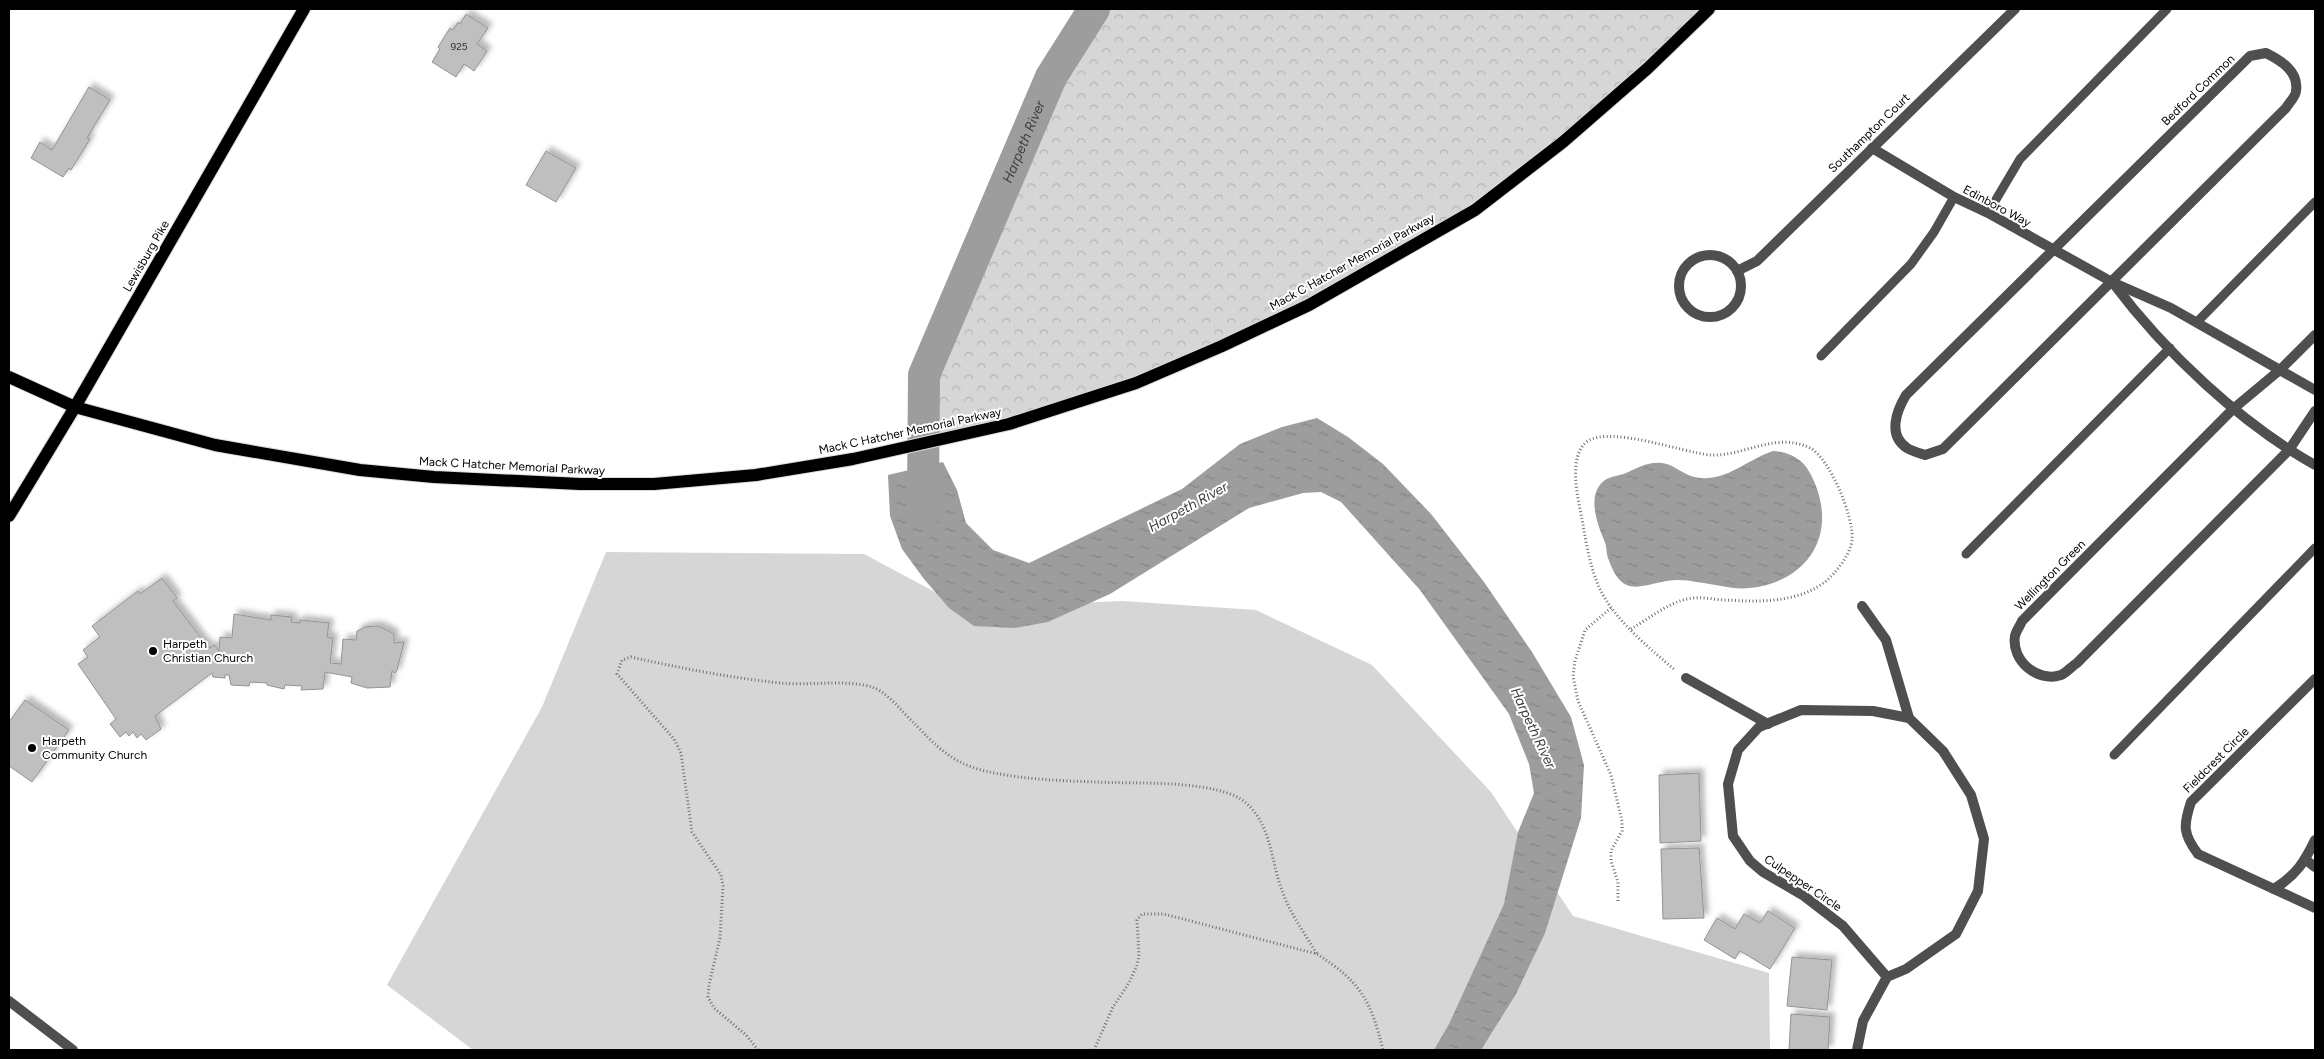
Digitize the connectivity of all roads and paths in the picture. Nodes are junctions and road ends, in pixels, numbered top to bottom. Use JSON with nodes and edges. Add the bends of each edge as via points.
{"nodes":[{"id":1,"x":304,"y":9,"type":"edge"},
{"id":2,"x":1708,"y":9,"type":"edge"},
{"id":3,"x":2015,"y":9,"type":"edge"},
{"id":4,"x":2167,"y":9,"type":"edge"},
{"id":5,"x":1872,"y":148,"type":"junction"},
{"id":6,"x":1954,"y":197,"type":"junction"},
{"id":7,"x":2315,"y":202,"type":"edge"},
{"id":8,"x":1988,"y":213,"type":"junction"},
{"id":9,"x":2052,"y":250,"type":"junction"},
{"id":10,"x":1737,"y":271,"type":"junction"},
{"id":11,"x":2112,"y":282,"type":"junction"},
{"id":12,"x":2197,"y":322,"type":"junction"},
{"id":13,"x":2315,"y":335,"type":"edge"},
{"id":14,"x":2170,"y":348,"type":"junction"},
{"id":15,"x":1822,"y":356,"type":"dead end"},
{"id":16,"x":2281,"y":369,"type":"junction"},
{"id":17,"x":9,"y":377,"type":"edge"},
{"id":18,"x":2315,"y":390,"type":"edge"},
{"id":19,"x":75,"y":407,"type":"junction"},
{"id":20,"x":2233,"y":409,"type":"junction"},
{"id":21,"x":2315,"y":411,"type":"edge"},
{"id":22,"x":2288,"y":450,"type":"junction"},
{"id":23,"x":2315,"y":465,"type":"edge"},
{"id":24,"x":9,"y":516,"type":"edge"},
{"id":25,"x":2315,"y":548,"type":"edge"},
{"id":26,"x":1966,"y":554,"type":"dead end"},
{"id":27,"x":1862,"y":606,"type":"dead end"},
{"id":28,"x":1611,"y":608,"type":"junction"},
{"id":29,"x":1631,"y":629,"type":"junction"},
{"id":30,"x":1686,"y":678,"type":"joint"},
{"id":31,"x":2315,"y":679,"type":"edge"},
{"id":32,"x":1909,"y":718,"type":"junction"},
{"id":33,"x":1768,"y":724,"type":"junction"},
{"id":34,"x":2114,"y":754,"type":"dead end"},
{"id":35,"x":2315,"y":840,"type":"edge"},
{"id":36,"x":2306,"y":860,"type":"junction"},
{"id":37,"x":2315,"y":867,"type":"edge"},
{"id":38,"x":2274,"y":889,"type":"junction"},
{"id":39,"x":1618,"y":903,"type":"dead end"},
{"id":40,"x":2315,"y":908,"type":"edge"},
{"id":41,"x":1317,"y":954,"type":"junction"},
{"id":42,"x":1887,"y":977,"type":"junction"},
{"id":43,"x":9,"y":1002,"type":"edge"},
{"id":44,"x":73,"y":1050,"type":"edge"},
{"id":45,"x":758,"y":1050,"type":"edge"},
{"id":46,"x":1094,"y":1050,"type":"edge"},
{"id":47,"x":1383,"y":1050,"type":"edge"},
{"id":48,"x":1858,"y":1050,"type":"edge"}],
"edges":[{"from":1,"to":19,"type":"main road","name":"Lewisburg Pike"},
{"from":2,"to":19,"type":"main road","name":"Mack C Hatcher Memorial Parkway","via":[[1648,68],[1577,130],[1475,210],[1309,305],[1222,346],[1136,383],[1009,424],[853,459],[756,475],[654,484],[580,484],[360,470],[215,445]]},
{"from":3,"to":5,"type":"street","name":"Southampton Court"},
{"from":4,"to":8,"type":"lane","via":[[2026,153]]},
{"from":5,"to":6,"type":"street","name":"Edinboro Way"},
{"from":5,"to":10,"type":"street","name":"Southampton Court","via":[[1758,261]]},
{"from":6,"to":8,"type":"street","name":"Edinboro Way"},
{"from":6,"to":15,"type":"lane","via":[[1911,264]]},
{"from":7,"to":12,"type":"lane"},
{"from":8,"to":9,"type":"street","name":"Edinboro Way"},
{"from":9,"to":11,"type":"street","name":"Edinboro Way"},
{"from":9,"to":11,"type":"street","name":"Bedford Common","via":[[1906,395],[1897,409],[1896,422],[1896,436],[1906,448],[1925,455],[1943,449]]},
{"from":9,"to":11,"type":"street","name":"Bedford Common","via":[[2250,56],[2266,53],[2285,62],[2296,80],[2296,92],[2286,108]]},
{"from":10,"to":10,"type":"street","via":[[1722,258],[1712,255],[1693,260],[1681,276],[1679,287],[1686,306],[1704,317],[1724,315],[1733,308],[1740,295],[1741,280]]},
{"from":11,"to":12,"type":"street","name":"Edinboro Way"},
{"from":11,"to":14,"type":"street","name":"Edinboro Way","via":[[2134,311]]},
{"from":12,"to":16,"type":"street","name":"Edinboro Way"},
{"from":13,"to":16,"type":"street","name":"Wellington Green"},
{"from":14,"to":20,"type":"street","name":"Edinboro Way"},
{"from":14,"to":26,"type":"lane"},
{"from":16,"to":18,"type":"street","name":"Edinboro Way"},
{"from":16,"to":20,"type":"street","name":"Wellington Green"},
{"from":17,"to":19,"type":"main road","name":"Mack C Hatcher Memorial Parkway"},
{"from":19,"to":24,"type":"main road","name":"Lewisburg Pike"},
{"from":20,"to":22,"type":"street","name":"Edinboro Way"},
{"from":20,"to":22,"type":"street","name":"Wellington Green","via":[[2022,621],[2015,636],[2017,655],[2026,668],[2042,675],[2061,675],[2076,663]]},
{"from":21,"to":22,"type":"street","name":"Wellington Green"},
{"from":22,"to":23,"type":"street","name":"Edinboro Way"},
{"from":25,"to":34,"type":"lane"},
{"from":27,"to":32,"type":"street","via":[[1886,640]]},
{"from":28,"to":29,"type":"path"},
{"from":28,"to":29,"type":"path","via":[[1592,569],[1578,498],[1577,458],[1587,442],[1612,437],[1719,455],[1774,443],[1803,446],[1822,456],[1831,470],[1850,521],[1852,538],[1842,562],[1826,581],[1791,598],[1772,601],[1690,599],[1668,607]]},
{"from":28,"to":39,"type":"path","via":[[1585,630],[1572,676],[1578,701],[1611,775],[1622,820],[1622,831],[1611,851],[1618,882]]},
{"from":29,"to":30,"type":"path"},
{"from":30,"to":33,"type":"street"},
{"from":31,"to":38,"type":"street","name":"Fieldcrest Circle","via":[[2191,802],[2186,819],[2186,839],[2198,854]]},
{"from":32,"to":33,"type":"street","name":"Culpepper Circle","via":[[1872,711],[1801,710]]},
{"from":32,"to":42,"type":"street","via":[[1943,751],[1971,795],[1984,839],[1978,892],[1956,934],[1906,969]]},
{"from":33,"to":42,"type":"street","name":"Culpepper Circle","via":[[1759,727],[1738,750],[1728,784],[1732,836],[1750,861],[1763,872],[1804,896],[1843,926]]},
{"from":35,"to":36,"type":"street"},
{"from":36,"to":37,"type":"street"},
{"from":36,"to":38,"type":"street","via":[[2291,878]]},
{"from":38,"to":40,"type":"street","name":"Fieldcrest Circle"},
{"from":41,"to":45,"type":"path","via":[[1283,895],[1264,829],[1246,802],[1232,794],[1174,785],[1039,778],[976,770],[958,763],[939,749],[898,706],[873,687],[782,683],[631,657],[622,660],[617,674],[674,738],[681,753],[692,832],[721,875],[720,938],[708,997],[714,1008],[746,1035]]},
{"from":41,"to":46,"type":"path","via":[[1164,914],[1142,914],[1137,920],[1140,956],[1137,965]]},
{"from":41,"to":47,"type":"path","via":[[1339,968],[1361,990],[1374,1016]]},
{"from":42,"to":48,"type":"street","via":[[1863,1021]]},
{"from":43,"to":44,"type":"street"}]}
